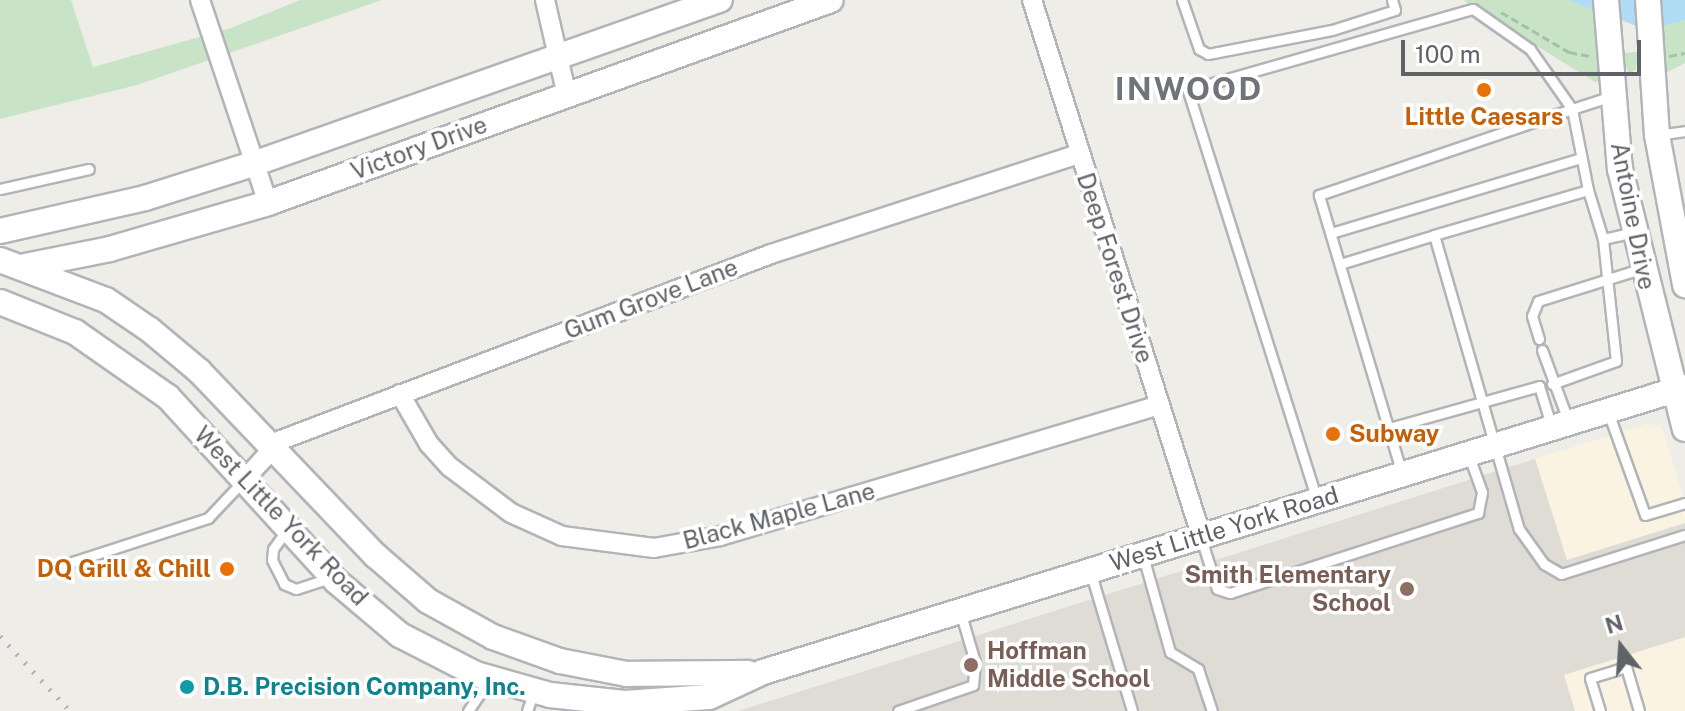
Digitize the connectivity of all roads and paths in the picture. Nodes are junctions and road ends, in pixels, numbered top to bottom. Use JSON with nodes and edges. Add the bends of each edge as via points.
{"nodes":[{"id":1,"x":200,"y":0,"type":"edge"},
{"id":2,"x":545,"y":0,"type":"edge"},
{"id":3,"x":720,"y":0,"type":"edge"},
{"id":4,"x":831,"y":0,"type":"edge"},
{"id":5,"x":1032,"y":0,"type":"edge"},
{"id":6,"x":1182,"y":0,"type":"edge"},
{"id":7,"x":1392,"y":0,"type":"edge"},
{"id":8,"x":1606,"y":0,"type":"edge"},
{"id":9,"x":1648,"y":0,"type":"edge"},
{"id":10,"x":1490,"y":5,"type":"dead end"},
{"id":11,"x":1602,"y":48,"type":"junction"},
{"id":12,"x":557,"y":57,"type":"junction"},
{"id":13,"x":567,"y":96,"type":"junction"},
{"id":14,"x":1612,"y":96,"type":"junction"},
{"id":15,"x":1572,"y":109,"type":"junction"},
{"id":16,"x":1685,"y":131,"type":"edge"},
{"id":17,"x":1657,"y":135,"type":"junction"},
{"id":18,"x":1078,"y":154,"type":"junction"},
{"id":19,"x":1581,"y":158,"type":"junction"},
{"id":20,"x":253,"y":164,"type":"junction"},
{"id":21,"x":89,"y":169,"type":"dead end"},
{"id":22,"x":0,"y":189,"type":"edge"},
{"id":23,"x":1588,"y":190,"type":"junction"},
{"id":24,"x":268,"y":203,"type":"junction"},
{"id":25,"x":1678,"y":222,"type":"edge"},
{"id":26,"x":0,"y":231,"type":"edge"},
{"id":27,"x":1634,"y":232,"type":"junction"},
{"id":28,"x":1331,"y":233,"type":"junction"},
{"id":29,"x":1434,"y":235,"type":"junction"},
{"id":30,"x":1603,"y":239,"type":"junction"},
{"id":31,"x":110,"y":249,"type":"junction"},
{"id":32,"x":1681,"y":249,"type":"edge"},
{"id":33,"x":0,"y":260,"type":"edge"},
{"id":34,"x":1340,"y":264,"type":"junction"},
{"id":35,"x":27,"y":266,"type":"junction"},
{"id":36,"x":1643,"y":268,"type":"junction"},
{"id":37,"x":0,"y":269,"type":"edge"},
{"id":38,"x":1606,"y":279,"type":"junction"},
{"id":39,"x":1685,"y":285,"type":"edge"},
{"id":40,"x":106,"y":300,"type":"junction"},
{"id":41,"x":0,"y":302,"type":"edge"},
{"id":42,"x":1539,"y":339,"type":"dead end"},
{"id":43,"x":1542,"y":350,"type":"dead end"},
{"id":44,"x":1552,"y":384,"type":"junction"},
{"id":45,"x":1679,"y":389,"type":"edge"},
{"id":46,"x":400,"y":394,"type":"junction"},
{"id":47,"x":1481,"y":402,"type":"junction"},
{"id":48,"x":1159,"y":405,"type":"junction"},
{"id":49,"x":1608,"y":411,"type":"junction"},
{"id":50,"x":1561,"y":425,"type":"junction"},
{"id":51,"x":1389,"y":428,"type":"junction"},
{"id":52,"x":1685,"y":429,"type":"edge"},
{"id":53,"x":1492,"y":446,"type":"junction"},
{"id":54,"x":272,"y":450,"type":"junction"},
{"id":55,"x":1469,"y":453,"type":"junction"},
{"id":56,"x":1402,"y":474,"type":"junction"},
{"id":57,"x":243,"y":481,"type":"junction"},
{"id":58,"x":1317,"y":500,"type":"junction"},
{"id":59,"x":1685,"y":503,"type":"edge"},
{"id":60,"x":288,"y":528,"type":"junction"},
{"id":61,"x":1201,"y":535,"type":"junction"},
{"id":62,"x":1685,"y":535,"type":"edge"},
{"id":63,"x":1143,"y":554,"type":"junction"},
{"id":64,"x":72,"y":562,"type":"dead end"},
{"id":65,"x":1090,"y":570,"type":"junction"},
{"id":66,"x":332,"y":577,"type":"junction"},
{"id":67,"x":960,"y":611,"type":"junction"},
{"id":68,"x":594,"y":667,"type":"junction"},
{"id":69,"x":489,"y":678,"type":"junction"},
{"id":70,"x":709,"y":695,"type":"edge"},
{"id":71,"x":531,"y":701,"type":"edge"},
{"id":72,"x":589,"y":705,"type":"edge"},
{"id":73,"x":468,"y":711,"type":"edge"},
{"id":74,"x":898,"y":711,"type":"edge"},
{"id":75,"x":1132,"y":711,"type":"edge"},
{"id":76,"x":1212,"y":711,"type":"edge"},
{"id":77,"x":1600,"y":711,"type":"edge"},
{"id":78,"x":1639,"y":711,"type":"edge"}],
"edges":[{"from":1,"to":20,"type":"street"},
{"from":2,"to":12,"type":"street"},
{"from":3,"to":12,"type":"street","name":"Victory Drive"},
{"from":4,"to":13,"type":"street","name":"Victory Drive"},
{"from":5,"to":18,"type":"street","name":"Deep Forest Drive"},
{"from":6,"to":7,"type":"lane","via":[[1199,49],[1208,54],[1332,30],[1395,10]]},
{"from":8,"to":11,"type":"street","name":"Antoine Drive"},
{"from":9,"to":17,"type":"street","name":"Antoine Drive"},
{"from":10,"to":11,"type":"path","via":[[1569,52]]},
{"from":11,"to":14,"type":"street","name":"Antoine Drive"},
{"from":12,"to":13,"type":"street"},
{"from":12,"to":20,"type":"street","name":"Victory Drive"},
{"from":13,"to":24,"type":"street","name":"Victory Drive"},
{"from":14,"to":15,"type":"lane"},
{"from":14,"to":27,"type":"street","name":"Antoine Drive"},
{"from":15,"to":19,"type":"lane"},
{"from":15,"to":28,"type":"lane","via":[[1319,195]]},
{"from":15,"to":58,"type":"lane","via":[[1530,49],[1473,9],[1188,90]]},
{"from":16,"to":17,"type":"lane"},
{"from":17,"to":25,"type":"street","name":"Antoine Drive"},
{"from":18,"to":46,"type":"street","name":"Gum Grove Lane","via":[[771,254]]},
{"from":18,"to":48,"type":"street","name":"Deep Forest Drive"},
{"from":19,"to":23,"type":"lane"},
{"from":19,"to":28,"type":"lane"},
{"from":20,"to":24,"type":"street"},
{"from":20,"to":26,"type":"street","name":"Victory Drive","via":[[145,198]]},
{"from":21,"to":22,"type":"lane"},
{"from":23,"to":29,"type":"lane"},
{"from":23,"to":30,"type":"lane"},
{"from":24,"to":31,"type":"street","name":"Victory Drive"},
{"from":25,"to":32,"type":"street","name":"Antoine Drive"},
{"from":27,"to":30,"type":"lane"},
{"from":27,"to":36,"type":"street","name":"Antoine Drive"},
{"from":28,"to":34,"type":"lane"},
{"from":29,"to":34,"type":"lane"},
{"from":29,"to":47,"type":"lane"},
{"from":30,"to":38,"type":"lane"},
{"from":31,"to":35,"type":"street","name":"Victory Drive"},
{"from":31,"to":40,"type":"street","via":[[97,267]]},
{"from":32,"to":39,"type":"street","name":"Antoine Drive"},
{"from":33,"to":35,"type":"street","name":"West Little York Road"},
{"from":34,"to":51,"type":"lane"},
{"from":35,"to":37,"type":"street","name":"Victory Drive"},
{"from":35,"to":40,"type":"street","name":"West Little York Road"},
{"from":36,"to":38,"type":"lane"},
{"from":36,"to":45,"type":"street","name":"Antoine Drive"},
{"from":38,"to":42,"type":"lane","via":[[1538,301],[1532,316]]},
{"from":38,"to":44,"type":"lane","via":[[1616,361]]},
{"from":40,"to":54,"type":"street","name":"West Little York Road","via":[[199,371]]},
{"from":41,"to":57,"type":"street","name":"West Little York Road","via":[[75,332],[123,363],[168,397]]},
{"from":43,"to":44,"type":"lane"},
{"from":44,"to":50,"type":"lane"},
{"from":45,"to":49,"type":"street","name":"West Little York Road"},
{"from":45,"to":52,"type":"street","name":"Antoine Drive"},
{"from":46,"to":48,"type":"street","name":"Black Maple Lane","via":[[429,444],[450,467],[511,513],[562,536],[654,548],[720,536]]},
{"from":46,"to":54,"type":"street","name":"Gum Grove Lane","via":[[281,440]]},
{"from":47,"to":50,"type":"lane","via":[[1539,386]]},
{"from":47,"to":51,"type":"lane"},
{"from":47,"to":53,"type":"lane"},
{"from":48,"to":61,"type":"street","name":"Deep Forest Drive"},
{"from":49,"to":50,"type":"street","name":"West Little York Road"},
{"from":49,"to":59,"type":"lane","via":[[1645,515]]},
{"from":50,"to":53,"type":"street","name":"West Little York Road"},
{"from":51,"to":56,"type":"lane"},
{"from":53,"to":55,"type":"street","name":"West Little York Road"},
{"from":53,"to":62,"type":"lane","via":[[1519,529],[1544,564],[1561,574]]},
{"from":54,"to":57,"type":"street","name":"Gum Grove Lane"},
{"from":54,"to":68,"type":"street","name":"West Little York Road","via":[[428,601],[493,637]]},
{"from":55,"to":56,"type":"street","name":"West Little York Road"},
{"from":55,"to":61,"type":"lane","via":[[1482,492],[1478,513],[1230,593],[1217,589]]},
{"from":56,"to":58,"type":"street","name":"West Little York Road"},
{"from":57,"to":60,"type":"street","name":"West Little York Road"},
{"from":57,"to":64,"type":"lane","via":[[208,518]]},
{"from":58,"to":61,"type":"street","name":"West Little York Road"},
{"from":60,"to":66,"type":"street","name":"West Little York Road"},
{"from":60,"to":66,"type":"lane","via":[[273,549],[272,560],[284,584],[296,589]]},
{"from":61,"to":63,"type":"street","name":"West Little York Road"},
{"from":63,"to":65,"type":"street","name":"West Little York Road"},
{"from":63,"to":76,"type":"lane","via":[[1170,652],[1198,669]]},
{"from":65,"to":67,"type":"street","name":"West Little York Road"},
{"from":65,"to":75,"type":"lane"},
{"from":66,"to":69,"type":"street","name":"West Little York Road","via":[[400,635]]},
{"from":67,"to":70,"type":"street","name":"West Little York Road","via":[[763,672]]},
{"from":67,"to":74,"type":"lane","via":[[977,674],[973,685]]},
{"from":68,"to":70,"type":"street","name":"West Little York Road"},
{"from":68,"to":72,"type":"street"},
{"from":69,"to":71,"type":"street","name":"West Little York Road"},
{"from":69,"to":73,"type":"lane"},
{"from":70,"to":72,"type":"street","name":"West Little York Road"},
{"from":71,"to":72,"type":"street","name":"West Little York Road"},
{"from":77,"to":78,"type":"lane","via":[[1590,678],[1626,667]]}]}
